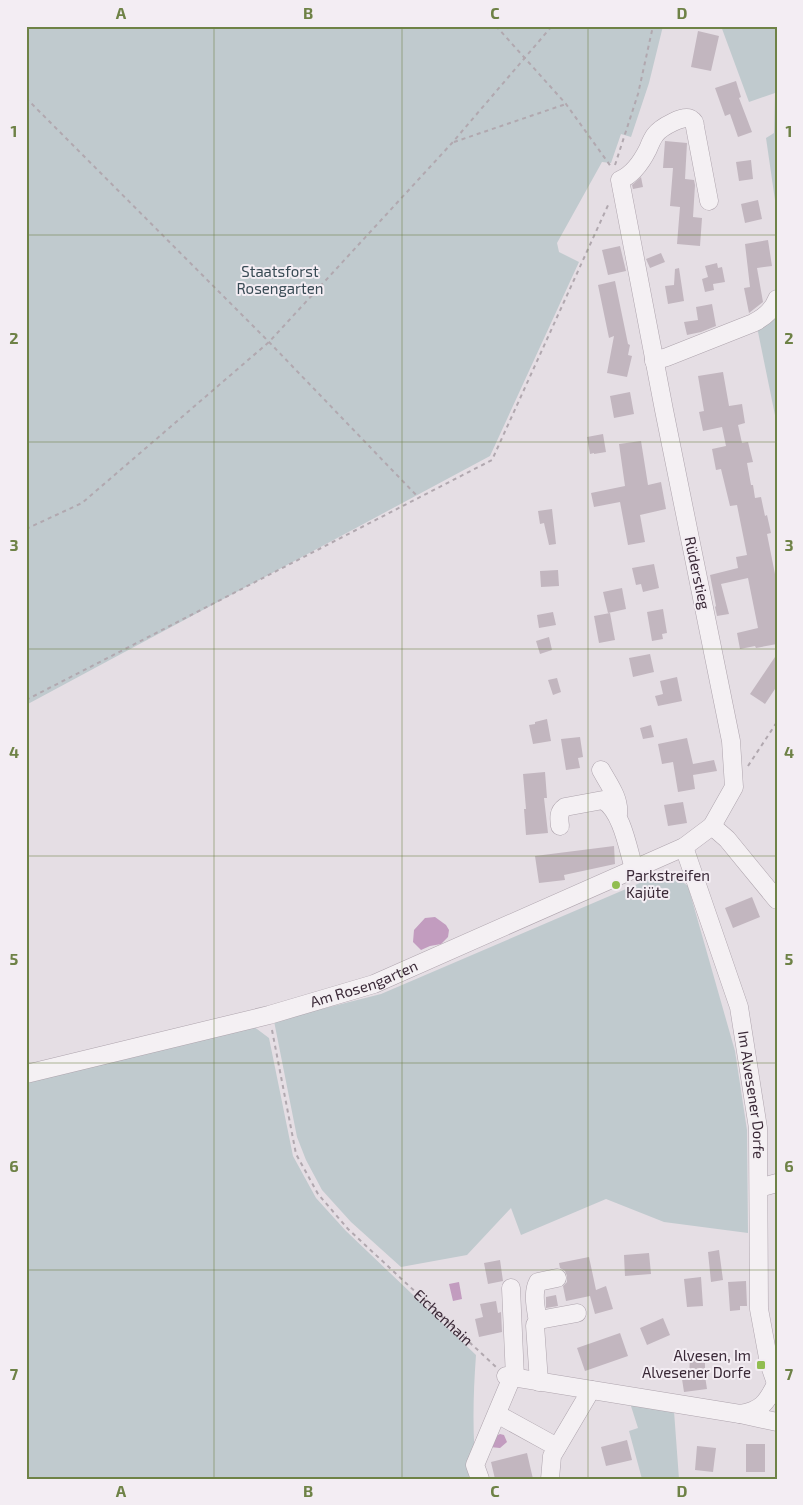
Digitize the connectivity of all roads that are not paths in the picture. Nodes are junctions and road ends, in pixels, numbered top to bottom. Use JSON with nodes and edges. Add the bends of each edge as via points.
{"nodes":[{"id":1,"x":709,"y":201,"type":"dead end"},
{"id":2,"x":777,"y":299,"type":"edge"},
{"id":3,"x":654,"y":361,"type":"junction"},
{"id":4,"x":601,"y":770,"type":"dead end"},
{"id":5,"x":617,"y":817,"type":"junction"},
{"id":6,"x":560,"y":826,"type":"dead end"},
{"id":7,"x":712,"y":826,"type":"junction"},
{"id":8,"x":684,"y":847,"type":"junction"},
{"id":9,"x":634,"y":869,"type":"junction"},
{"id":10,"x":777,"y":900,"type":"edge"},
{"id":11,"x":26,"y":1074,"type":"edge"},
{"id":12,"x":777,"y":1183,"type":"edge"},
{"id":13,"x":759,"y":1188,"type":"junction"},
{"id":14,"x":556,"y":1278,"type":"dead end"},
{"id":15,"x":510,"y":1288,"type":"dead end"},
{"id":16,"x":577,"y":1314,"type":"dead end"},
{"id":17,"x":538,"y":1322,"type":"junction"},
{"id":18,"x":511,"y":1377,"type":"junction"},
{"id":19,"x":539,"y":1382,"type":"junction"},
{"id":20,"x":776,"y":1385,"type":"edge"},
{"id":21,"x":591,"y":1390,"type":"junction"},
{"id":22,"x":497,"y":1414,"type":"junction"},
{"id":23,"x":740,"y":1414,"type":"junction"},
{"id":24,"x":777,"y":1422,"type":"edge"},
{"id":25,"x":558,"y":1447,"type":"junction"},
{"id":26,"x":480,"y":1479,"type":"edge"},
{"id":27,"x":550,"y":1479,"type":"edge"}],
"edges":[{"from":1,"to":3,"type":"street","name":"Rüderstieg","via":[[695,127],[690,118],[677,120],[658,132],[631,173],[626,177],[616,175]]},
{"from":2,"to":3,"type":"street","via":[[773,307],[753,323]]},
{"from":3,"to":7,"type":"street","name":"Rüderstieg","via":[[731,741],[734,787]]},
{"from":4,"to":5,"type":"street","via":[[615,796]]},
{"from":5,"to":6,"type":"street","via":[[603,800],[569,805],[560,810]]},
{"from":5,"to":9,"type":"street"},
{"from":7,"to":8,"type":"street"},
{"from":7,"to":10,"type":"street","via":[[727,839]]},
{"from":8,"to":9,"type":"street","name":"Am Rosengarten"},
{"from":8,"to":13,"type":"street","name":"Im Alvesener Dorfe","via":[[739,1007],[758,1128]]},
{"from":9,"to":11,"type":"street","name":"Am Rosengarten","via":[[374,984],[269,1015]]},
{"from":12,"to":13,"type":"street"},
{"from":13,"to":20,"type":"street","name":"Im Alvesener Dorfe","via":[[759,1309]]},
{"from":14,"to":17,"type":"street","via":[[538,1282],[536,1286]]},
{"from":15,"to":18,"type":"street"},
{"from":16,"to":17,"type":"street","via":[[545,1318]]},
{"from":17,"to":19,"type":"street","via":[[535,1325]]},
{"from":18,"to":19,"type":"street"},
{"from":18,"to":22,"type":"street"},
{"from":19,"to":21,"type":"street"},
{"from":20,"to":23,"type":"street","name":"Im Alvesener Dorfe","via":[[758,1409]]},
{"from":21,"to":23,"type":"street"},
{"from":21,"to":25,"type":"street"},
{"from":22,"to":25,"type":"street"},
{"from":22,"to":26,"type":"street","via":[[476,1465]]},
{"from":23,"to":24,"type":"street"},
{"from":25,"to":27,"type":"street","via":[[552,1456]]}]}
